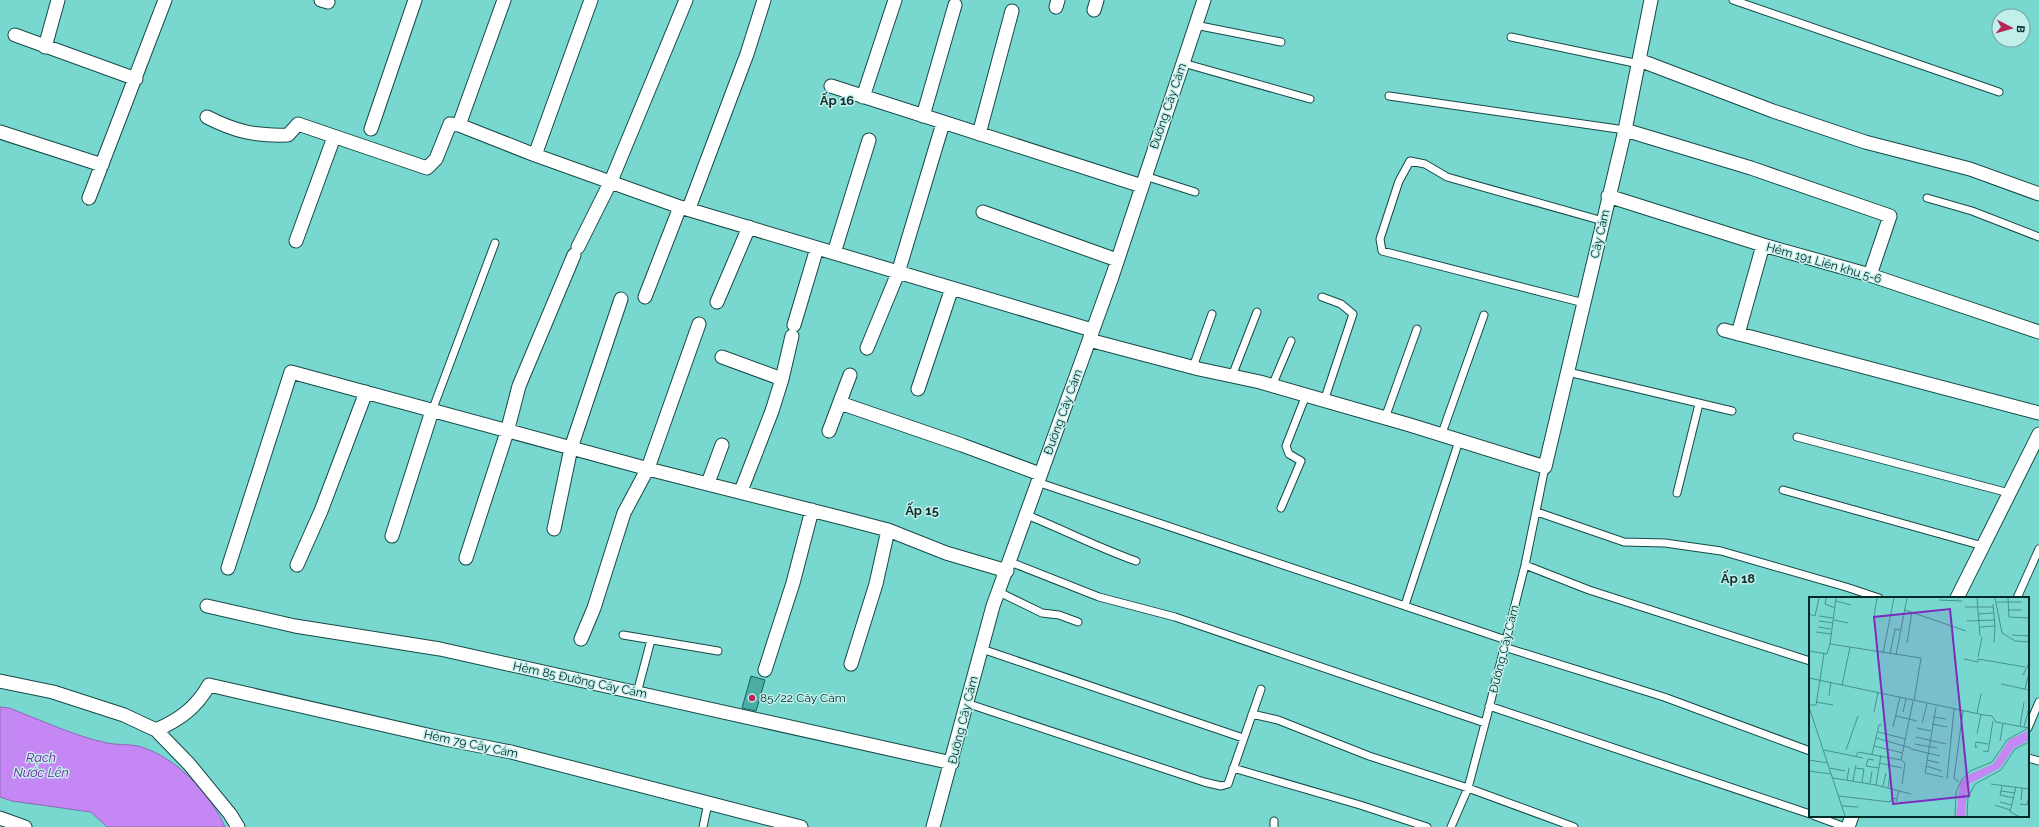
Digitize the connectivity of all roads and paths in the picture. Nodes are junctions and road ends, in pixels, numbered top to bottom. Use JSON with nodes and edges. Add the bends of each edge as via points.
{"nodes":[{"id":1,"x":58,"y":0,"type":"edge"},
{"id":2,"x":165,"y":0,"type":"edge"},
{"id":3,"x":415,"y":0,"type":"edge"},
{"id":4,"x":504,"y":0,"type":"edge"},
{"id":5,"x":591,"y":0,"type":"edge"},
{"id":6,"x":686,"y":0,"type":"edge"},
{"id":7,"x":764,"y":0,"type":"edge"},
{"id":8,"x":895,"y":0,"type":"edge"},
{"id":9,"x":1204,"y":0,"type":"edge"},
{"id":10,"x":1651,"y":0,"type":"edge"},
{"id":11,"x":1733,"y":0,"type":"edge"},
{"id":12,"x":955,"y":5,"type":"dead end"},
{"id":13,"x":1012,"y":11,"type":"dead end"},
{"id":14,"x":1195,"y":26,"type":"junction"},
{"id":15,"x":15,"y":35,"type":"dead end"},
{"id":16,"x":1511,"y":37,"type":"dead end"},
{"id":17,"x":1281,"y":42,"type":"dead end"},
{"id":18,"x":45,"y":46,"type":"junction"},
{"id":19,"x":1639,"y":62,"type":"junction"},
{"id":20,"x":1183,"y":63,"type":"junction"},
{"id":21,"x":136,"y":79,"type":"junction"},
{"id":22,"x":831,"y":86,"type":"dead end"},
{"id":23,"x":1999,"y":92,"type":"dead end"},
{"id":24,"x":1388,"y":96,"type":"dead end"},
{"id":25,"x":863,"y":97,"type":"junction"},
{"id":26,"x":1310,"y":99,"type":"dead end"},
{"id":27,"x":923,"y":116,"type":"junction"},
{"id":28,"x":207,"y":117,"type":"dead end"},
{"id":29,"x":943,"y":123,"type":"junction"},
{"id":30,"x":459,"y":125,"type":"junction"},
{"id":31,"x":371,"y":129,"type":"dead end"},
{"id":32,"x":1626,"y":130,"type":"junction"},
{"id":33,"x":0,"y":132,"type":"edge"},
{"id":34,"x":979,"y":134,"type":"junction"},
{"id":35,"x":334,"y":137,"type":"junction"},
{"id":36,"x":869,"y":140,"type":"dead end"},
{"id":37,"x":535,"y":155,"type":"junction"},
{"id":38,"x":102,"y":165,"type":"junction"},
{"id":39,"x":611,"y":181,"type":"junction"},
{"id":40,"x":1143,"y":181,"type":"junction"},
{"id":41,"x":1195,"y":192,"type":"dead end"},
{"id":42,"x":2039,"y":194,"type":"edge"},
{"id":43,"x":1608,"y":196,"type":"junction"},
{"id":44,"x":89,"y":198,"type":"dead end"},
{"id":45,"x":1927,"y":198,"type":"dead end"},
{"id":46,"x":684,"y":207,"type":"junction"},
{"id":47,"x":983,"y":212,"type":"dead end"},
{"id":48,"x":1603,"y":222,"type":"junction"},
{"id":49,"x":749,"y":227,"type":"junction"},
{"id":50,"x":2039,"y":237,"type":"edge"},
{"id":51,"x":296,"y":241,"type":"dead end"},
{"id":52,"x":495,"y":243,"type":"dead end"},
{"id":53,"x":1763,"y":245,"type":"junction"},
{"id":54,"x":816,"y":248,"type":"junction"},
{"id":55,"x":834,"y":253,"type":"junction"},
{"id":56,"x":1117,"y":260,"type":"junction"},
{"id":57,"x":898,"y":272,"type":"junction"},
{"id":58,"x":1870,"y":275,"type":"junction"},
{"id":59,"x":952,"y":288,"type":"junction"},
{"id":60,"x":645,"y":297,"type":"dead end"},
{"id":61,"x":1322,"y":297,"type":"dead end"},
{"id":62,"x":621,"y":299,"type":"dead end"},
{"id":63,"x":717,"y":302,"type":"dead end"},
{"id":64,"x":1584,"y":302,"type":"junction"},
{"id":65,"x":1257,"y":312,"type":"dead end"},
{"id":66,"x":1212,"y":314,"type":"dead end"},
{"id":67,"x":1484,"y":315,"type":"dead end"},
{"id":68,"x":699,"y":324,"type":"dead end"},
{"id":69,"x":1417,"y":329,"type":"dead end"},
{"id":70,"x":1724,"y":330,"type":"dead end"},
{"id":71,"x":2039,"y":332,"type":"edge"},
{"id":72,"x":1738,"y":334,"type":"junction"},
{"id":73,"x":1091,"y":335,"type":"junction"},
{"id":74,"x":1291,"y":341,"type":"dead end"},
{"id":75,"x":867,"y":348,"type":"dead end"},
{"id":76,"x":722,"y":357,"type":"dead end"},
{"id":77,"x":1193,"y":367,"type":"junction"},
{"id":78,"x":1568,"y":372,"type":"junction"},
{"id":79,"x":850,"y":375,"type":"dead end"},
{"id":80,"x":1232,"y":376,"type":"junction"},
{"id":81,"x":782,"y":379,"type":"junction"},
{"id":82,"x":1272,"y":386,"type":"junction"},
{"id":83,"x":918,"y":389,"type":"dead end"},
{"id":84,"x":366,"y":392,"type":"junction"},
{"id":85,"x":1306,"y":395,"type":"junction"},
{"id":86,"x":1324,"y":401,"type":"junction"},
{"id":87,"x":840,"y":403,"type":"junction"},
{"id":88,"x":1699,"y":404,"type":"junction"},
{"id":89,"x":432,"y":411,"type":"junction"},
{"id":90,"x":1732,"y":411,"type":"dead end"},
{"id":91,"x":2039,"y":413,"type":"edge"},
{"id":92,"x":1385,"y":418,"type":"junction"},
{"id":93,"x":829,"y":431,"type":"dead end"},
{"id":94,"x":507,"y":432,"type":"junction"},
{"id":95,"x":2039,"y":434,"type":"edge"},
{"id":96,"x":1441,"y":436,"type":"junction"},
{"id":97,"x":1797,"y":437,"type":"dead end"},
{"id":98,"x":1459,"y":441,"type":"junction"},
{"id":99,"x":722,"y":445,"type":"dead end"},
{"id":100,"x":571,"y":448,"type":"junction"},
{"id":101,"x":1545,"y":467,"type":"junction"},
{"id":102,"x":648,"y":468,"type":"junction"},
{"id":103,"x":1039,"y":478,"type":"junction"},
{"id":104,"x":708,"y":483,"type":"junction"},
{"id":105,"x":1783,"y":490,"type":"dead end"},
{"id":106,"x":741,"y":491,"type":"junction"},
{"id":107,"x":1677,"y":493,"type":"dead end"},
{"id":108,"x":2009,"y":493,"type":"junction"},
{"id":109,"x":1281,"y":508,"type":"dead end"},
{"id":110,"x":812,"y":510,"type":"junction"},
{"id":111,"x":1538,"y":512,"type":"junction"},
{"id":112,"x":1027,"y":515,"type":"junction"},
{"id":113,"x":554,"y":529,"type":"dead end"},
{"id":114,"x":888,"y":530,"type":"junction"},
{"id":115,"x":392,"y":536,"type":"dead end"},
{"id":116,"x":1983,"y":546,"type":"junction"},
{"id":117,"x":2039,"y":549,"type":"edge"},
{"id":118,"x":466,"y":558,"type":"dead end"},
{"id":119,"x":1136,"y":561,"type":"dead end"},
{"id":120,"x":297,"y":565,"type":"dead end"},
{"id":121,"x":1008,"y":566,"type":"junction"},
{"id":122,"x":1525,"y":566,"type":"junction"},
{"id":123,"x":228,"y":568,"type":"dead end"},
{"id":124,"x":999,"y":592,"type":"junction"},
{"id":125,"x":1876,"y":597,"type":"edge"},
{"id":126,"x":1958,"y":597,"type":"edge"},
{"id":127,"x":2017,"y":597,"type":"edge"},
{"id":128,"x":1405,"y":605,"type":"junction"},
{"id":129,"x":207,"y":606,"type":"dead end"},
{"id":130,"x":1078,"y":622,"type":"dead end"},
{"id":131,"x":623,"y":635,"type":"dead end"},
{"id":132,"x":581,"y":639,"type":"dead end"},
{"id":133,"x":651,"y":640,"type":"junction"},
{"id":134,"x":1505,"y":644,"type":"junction"},
{"id":135,"x":982,"y":649,"type":"junction"},
{"id":136,"x":718,"y":651,"type":"dead end"},
{"id":137,"x":1809,"y":661,"type":"edge"},
{"id":138,"x":851,"y":664,"type":"dead end"},
{"id":139,"x":765,"y":670,"type":"dead end"},
{"id":140,"x":0,"y":681,"type":"edge"},
{"id":141,"x":1260,"y":689,"type":"dead end"},
{"id":142,"x":637,"y":693,"type":"junction"},
{"id":143,"x":2039,"y":702,"type":"edge"},
{"id":144,"x":966,"y":703,"type":"junction"},
{"id":145,"x":1489,"y":706,"type":"junction"},
{"id":146,"x":1252,"y":714,"type":"junction"},
{"id":147,"x":1485,"y":723,"type":"junction"},
{"id":148,"x":2029,"y":726,"type":"edge"},
{"id":149,"x":156,"y":730,"type":"junction"},
{"id":150,"x":1243,"y":738,"type":"junction"},
{"id":151,"x":1809,"y":751,"type":"edge"},
{"id":152,"x":2029,"y":758,"type":"edge"},
{"id":153,"x":2039,"y":761,"type":"edge"},
{"id":154,"x":952,"y":763,"type":"junction"},
{"id":155,"x":1233,"y":768,"type":"junction"},
{"id":156,"x":1468,"y":788,"type":"junction"},
{"id":157,"x":708,"y":803,"type":"junction"},
{"id":158,"x":1809,"y":814,"type":"edge"},
{"id":159,"x":1818,"y":817,"type":"edge"},
{"id":160,"x":1851,"y":817,"type":"edge"},
{"id":161,"x":7,"y":823,"type":"edge"},
{"id":162,"x":25,"y":827,"type":"edge"},
{"id":163,"x":238,"y":827,"type":"edge"},
{"id":164,"x":703,"y":827,"type":"edge"},
{"id":165,"x":801,"y":827,"type":"edge"},
{"id":166,"x":933,"y":827,"type":"edge"},
{"id":167,"x":1427,"y":827,"type":"edge"},
{"id":168,"x":1451,"y":827,"type":"edge"},
{"id":169,"x":1574,"y":827,"type":"edge"},
{"id":170,"x":1846,"y":827,"type":"edge"}],
"edges":[{"from":1,"to":18,"type":"street"},
{"from":2,"to":21,"type":"street"},
{"from":3,"to":31,"type":"street"},
{"from":4,"to":30,"type":"street"},
{"from":5,"to":37,"type":"street"},
{"from":6,"to":39,"type":"street"},
{"from":7,"to":46,"type":"street","via":[[745,61]]},
{"from":8,"to":25,"type":"street"},
{"from":9,"to":14,"type":"street","name":"Đường Cây Cám"},
{"from":10,"to":19,"type":"street","name":"Cây Cám"},
{"from":11,"to":23,"type":"lane"},
{"from":12,"to":27,"type":"street"},
{"from":13,"to":34,"type":"street"},
{"from":14,"to":17,"type":"lane"},
{"from":14,"to":20,"type":"street","name":"Đường Cây Cám"},
{"from":15,"to":18,"type":"street"},
{"from":16,"to":19,"type":"lane"},
{"from":18,"to":21,"type":"street"},
{"from":19,"to":32,"type":"street","name":"Cây Cám"},
{"from":19,"to":42,"type":"street","via":[[1780,114],[1865,142],[1970,169]]},
{"from":20,"to":26,"type":"lane"},
{"from":20,"to":40,"type":"street","name":"Đường Cây Cám"},
{"from":21,"to":38,"type":"street"},
{"from":22,"to":25,"type":"street"},
{"from":24,"to":32,"type":"lane"},
{"from":25,"to":27,"type":"street"},
{"from":27,"to":29,"type":"street"},
{"from":28,"to":35,"type":"street","via":[[228,128],[264,135],[288,135],[298,124]]},
{"from":29,"to":34,"type":"street"},
{"from":29,"to":57,"type":"street"},
{"from":30,"to":35,"type":"street","via":[[450,124],[436,158],[426,168]]},
{"from":30,"to":37,"type":"street"},
{"from":32,"to":43,"type":"street","name":"Cây Cám"},
{"from":32,"to":58,"type":"street","via":[[1752,168],[1890,216]]},
{"from":33,"to":38,"type":"street"},
{"from":34,"to":40,"type":"street"},
{"from":35,"to":51,"type":"street"},
{"from":36,"to":55,"type":"street"},
{"from":37,"to":39,"type":"street"},
{"from":38,"to":44,"type":"street"},
{"from":39,"to":46,"type":"street"},
{"from":39,"to":94,"type":"street","via":[[576,251],[520,386]]},
{"from":40,"to":41,"type":"lane"},
{"from":40,"to":56,"type":"street","name":"Đường Cây Cám"},
{"from":43,"to":48,"type":"street","name":"Cây Cám"},
{"from":43,"to":53,"type":"street","name":"Hẻm 191 Liên khu 5-6"},
{"from":45,"to":50,"type":"lane","via":[[1972,211]]},
{"from":46,"to":49,"type":"street"},
{"from":46,"to":60,"type":"street"},
{"from":47,"to":56,"type":"street"},
{"from":48,"to":64,"type":"street","name":"Cây Cám"},
{"from":48,"to":64,"type":"lane","via":[[1447,177],[1425,164],[1410,161],[1400,181],[1380,239],[1382,251]]},
{"from":49,"to":54,"type":"street"},
{"from":49,"to":63,"type":"street"},
{"from":52,"to":89,"type":"lane"},
{"from":53,"to":58,"type":"street","name":"Hẻm 191 Liên khu 5-6"},
{"from":53,"to":72,"type":"street"},
{"from":54,"to":55,"type":"street"},
{"from":54,"to":81,"type":"street"},
{"from":55,"to":57,"type":"street"},
{"from":56,"to":73,"type":"street","name":"Đường Cây Cám"},
{"from":57,"to":59,"type":"street"},
{"from":57,"to":75,"type":"street"},
{"from":58,"to":71,"type":"street","name":"Hẻm 191 Liên khu 5-6"},
{"from":59,"to":73,"type":"street"},
{"from":59,"to":83,"type":"street"},
{"from":61,"to":86,"type":"lane","via":[[1341,304],[1353,314]]},
{"from":62,"to":100,"type":"street"},
{"from":64,"to":78,"type":"street","name":"Cây Cám"},
{"from":65,"to":80,"type":"lane"},
{"from":66,"to":77,"type":"lane"},
{"from":67,"to":96,"type":"lane"},
{"from":68,"to":102,"type":"street"},
{"from":69,"to":92,"type":"lane"},
{"from":70,"to":72,"type":"street"},
{"from":72,"to":91,"type":"street"},
{"from":73,"to":77,"type":"street"},
{"from":73,"to":103,"type":"street","name":"Đường Cây Cám"},
{"from":74,"to":82,"type":"lane"},
{"from":76,"to":81,"type":"street"},
{"from":77,"to":80,"type":"street"},
{"from":78,"to":88,"type":"lane"},
{"from":78,"to":101,"type":"street","name":"Cây Cám"},
{"from":79,"to":87,"type":"street"},
{"from":80,"to":82,"type":"street"},
{"from":81,"to":106,"type":"street"},
{"from":82,"to":85,"type":"street"},
{"from":84,"to":89,"type":"street"},
{"from":84,"to":120,"type":"street","via":[[321,511]]},
{"from":84,"to":123,"type":"street","via":[[290,372]]},
{"from":85,"to":86,"type":"street"},
{"from":85,"to":109,"type":"lane","via":[[1286,446],[1289,454],[1301,461]]},
{"from":86,"to":92,"type":"street"},
{"from":87,"to":93,"type":"street"},
{"from":87,"to":103,"type":"street","via":[[962,444]]},
{"from":88,"to":90,"type":"lane"},
{"from":88,"to":107,"type":"lane"},
{"from":89,"to":94,"type":"street"},
{"from":89,"to":115,"type":"street"},
{"from":92,"to":96,"type":"street"},
{"from":94,"to":100,"type":"street"},
{"from":94,"to":118,"type":"street"},
{"from":95,"to":108,"type":"street"},
{"from":96,"to":98,"type":"street"},
{"from":97,"to":108,"type":"lane"},
{"from":98,"to":101,"type":"street"},
{"from":98,"to":128,"type":"lane"},
{"from":99,"to":104,"type":"street"},
{"from":100,"to":102,"type":"street"},
{"from":100,"to":113,"type":"street"},
{"from":101,"to":111,"type":"lane","name":"Đường Cây Cám"},
{"from":102,"to":104,"type":"street"},
{"from":102,"to":132,"type":"street","via":[[624,513],[594,608]]},
{"from":103,"to":112,"type":"street","name":"Đường Cây Cám"},
{"from":103,"to":128,"type":"lane"},
{"from":104,"to":106,"type":"street"},
{"from":105,"to":116,"type":"lane"},
{"from":106,"to":110,"type":"street"},
{"from":108,"to":116,"type":"street"},
{"from":110,"to":114,"type":"street"},
{"from":110,"to":139,"type":"street","via":[[793,583]]},
{"from":111,"to":122,"type":"lane","name":"Đường Cây Cám"},
{"from":111,"to":125,"type":"lane","via":[[1624,542],[1665,543],[1721,551]]},
{"from":112,"to":119,"type":"lane"},
{"from":112,"to":121,"type":"street","name":"Đường Cây Cám"},
{"from":114,"to":121,"type":"street","via":[[946,553]]},
{"from":114,"to":138,"type":"street","via":[[876,584]]},
{"from":116,"to":126,"type":"street"},
{"from":117,"to":127,"type":"lane"},
{"from":121,"to":124,"type":"street","name":"Đường Cây Cám"},
{"from":121,"to":147,"type":"lane","via":[[1099,597],[1175,618]]},
{"from":122,"to":134,"type":"lane","name":"Đường Cây Cám"},
{"from":122,"to":137,"type":"lane","via":[[1589,590]]},
{"from":124,"to":130,"type":"lane","via":[[1042,613],[1059,615]]},
{"from":124,"to":135,"type":"street","name":"Đường Cây Cám"},
{"from":128,"to":134,"type":"lane"},
{"from":129,"to":142,"type":"street","name":"Hẻm 85 Đường Cây Cám","via":[[295,626],[440,649]]},
{"from":131,"to":133,"type":"lane"},
{"from":133,"to":136,"type":"lane"},
{"from":133,"to":142,"type":"lane"},
{"from":134,"to":145,"type":"lane","name":"Đường Cây Cám"},
{"from":134,"to":151,"type":"lane","via":[[1664,697]]},
{"from":135,"to":144,"type":"street","name":"Đường Cây Cám"},
{"from":135,"to":150,"type":"lane"},
{"from":140,"to":149,"type":"street","via":[[53,692],[124,715]]},
{"from":141,"to":146,"type":"lane"},
{"from":142,"to":154,"type":"street","name":"Hẻm 85 Đường Cây Cám"},
{"from":143,"to":148,"type":"lane"},
{"from":144,"to":154,"type":"street","name":"Đường Cây Cám"},
{"from":144,"to":155,"type":"lane","via":[[1204,782],[1224,786],[1228,784]]},
{"from":145,"to":147,"type":"lane","name":"Đường Cây Cám"},
{"from":145,"to":158,"type":"lane"},
{"from":146,"to":150,"type":"lane"},
{"from":146,"to":156,"type":"lane","via":[[1278,720],[1369,756]]},
{"from":147,"to":156,"type":"lane","name":"Đường Cây Cám"},
{"from":149,"to":157,"type":"street","name":"Hẻm 79 Cây Cám","via":[[177,721],[202,697],[209,685],[511,752]]},
{"from":149,"to":163,"type":"street","via":[[189,764]]},
{"from":150,"to":155,"type":"lane"},
{"from":152,"to":153,"type":"lane"},
{"from":154,"to":166,"type":"street","name":"Đường Cây Cám"},
{"from":155,"to":167,"type":"lane"},
{"from":156,"to":168,"type":"lane","name":"Đường Cây Cám"},
{"from":156,"to":169,"type":"lane"},
{"from":157,"to":164,"type":"lane"},
{"from":157,"to":165,"type":"street","name":"Hẻm 79 Cây Cám"},
{"from":159,"to":170,"type":"lane"},
{"from":160,"to":170,"type":"street"},
{"from":161,"to":162,"type":"street"}]}
